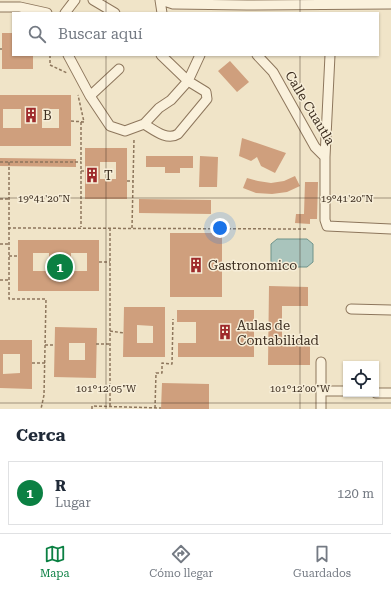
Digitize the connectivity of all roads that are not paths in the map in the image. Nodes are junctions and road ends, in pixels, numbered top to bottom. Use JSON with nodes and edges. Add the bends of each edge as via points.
{"nodes":[{"id":1,"x":75,"y":0,"type":"edge"},
{"id":2,"x":93,"y":0,"type":"edge"},
{"id":3,"x":160,"y":0,"type":"edge"},
{"id":4,"x":391,"y":4,"type":"edge"},
{"id":5,"x":247,"y":6,"type":"edge"},
{"id":6,"x":332,"y":6,"type":"edge"},
{"id":7,"x":0,"y":7,"type":"edge"},
{"id":8,"x":173,"y":8,"type":"edge"},
{"id":9,"x":42,"y":12,"type":"edge"},
{"id":10,"x":66,"y":12,"type":"edge"},
{"id":11,"x":113,"y":12,"type":"edge"},
{"id":12,"x":162,"y":12,"type":"edge"},
{"id":13,"x":69,"y":56,"type":"edge"},
{"id":14,"x":162,"y":56,"type":"edge"},
{"id":15,"x":259,"y":56,"type":"edge"},
{"id":16,"x":330,"y":56,"type":"edge"},
{"id":17,"x":197,"y":57,"type":"edge"},
{"id":18,"x":119,"y":69,"type":"dead end"},
{"id":19,"x":188,"y":81,"type":"junction"},
{"id":20,"x":90,"y":96,"type":"junction"},
{"id":21,"x":144,"y":124,"type":"junction"},
{"id":22,"x":325,"y":157,"type":"junction"},
{"id":23,"x":391,"y":229,"type":"edge"},
{"id":24,"x":351,"y":309,"type":"dead end"},
{"id":25,"x":391,"y":310,"type":"edge"},
{"id":26,"x":321,"y":362,"type":"dead end"},
{"id":27,"x":321,"y":390,"type":"junction"},
{"id":28,"x":343,"y":392,"type":"edge"},
{"id":29,"x":379,"y":393,"type":"edge"},
{"id":30,"x":391,"y":393,"type":"edge"},
{"id":31,"x":321,"y":409,"type":"edge"}],
"edges":[{"from":1,"to":10,"type":"street"},
{"from":2,"to":11,"type":"street"},
{"from":3,"to":8,"type":"street"},
{"from":3,"to":12,"type":"street"},
{"from":4,"to":6,"type":"street"},
{"from":5,"to":6,"type":"street"},
{"from":5,"to":8,"type":"street"},
{"from":7,"to":9,"type":"street","via":[[20,7]]},
{"from":13,"to":20,"type":"street"},
{"from":14,"to":19,"type":"street"},
{"from":15,"to":22,"type":"street","name":"Calle Cuautla","via":[[273,72],[315,146]]},
{"from":16,"to":22,"type":"street"},
{"from":17,"to":19,"type":"street"},
{"from":18,"to":20,"type":"street"},
{"from":19,"to":21,"type":"street"},
{"from":19,"to":21,"type":"street","via":[[206,92],[207,99],[178,134],[166,137]]},
{"from":20,"to":21,"type":"street","via":[[110,126],[115,129],[125,131]]},
{"from":22,"to":23,"type":"street","via":[[327,226]]},
{"from":24,"to":25,"type":"street"},
{"from":26,"to":27,"type":"street"},
{"from":27,"to":28,"type":"street"},
{"from":27,"to":31,"type":"street"},
{"from":29,"to":30,"type":"street"}]}
